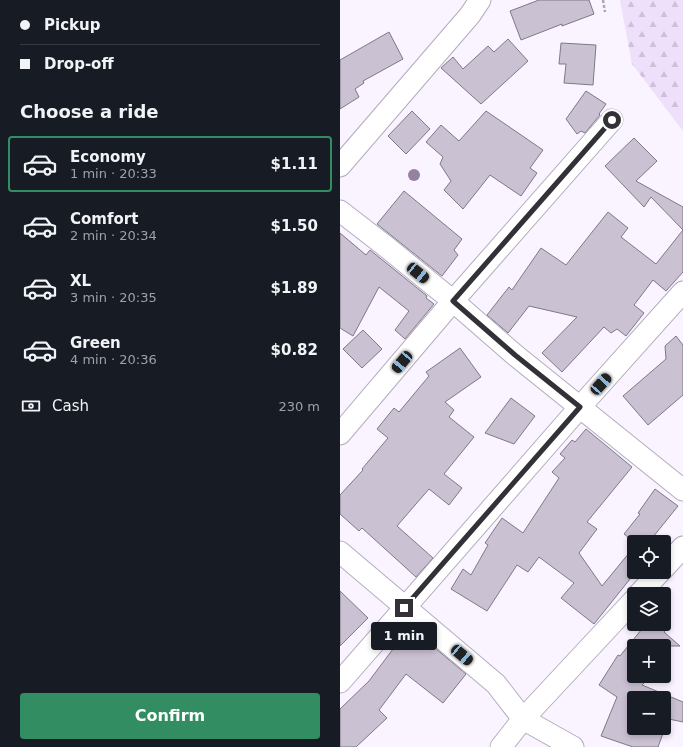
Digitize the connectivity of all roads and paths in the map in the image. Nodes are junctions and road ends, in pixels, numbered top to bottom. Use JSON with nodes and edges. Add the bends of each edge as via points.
{"nodes":[{"id":1,"x":480,"y":0,"type":"edge"},
{"id":2,"x":603,"y":0,"type":"edge"},
{"id":3,"x":605,"y":12,"type":"dead end"},
{"id":4,"x":612,"y":120,"type":"dead end"},
{"id":5,"x":340,"y":166,"type":"edge"},
{"id":6,"x":340,"y":211,"type":"edge"},
{"id":7,"x":683,"y":292,"type":"edge"},
{"id":8,"x":453,"y":301,"type":"junction"},
{"id":9,"x":580,"y":407,"type":"junction"},
{"id":10,"x":340,"y":434,"type":"edge"},
{"id":11,"x":683,"y":490,"type":"edge"},
{"id":12,"x":683,"y":547,"type":"edge"},
{"id":13,"x":340,"y":552,"type":"edge"},
{"id":14,"x":671,"y":560,"type":"edge"},
{"id":15,"x":654,"y":579,"type":"edge"},
{"id":16,"x":646,"y":587,"type":"edge"},
{"id":17,"x":404,"y":608,"type":"junction"},
{"id":18,"x":627,"y":608,"type":"edge"},
{"id":19,"x":340,"y":682,"type":"edge"},
{"id":20,"x":523,"y":719,"type":"junction"},
{"id":21,"x":501,"y":747,"type":"edge"},
{"id":22,"x":573,"y":747,"type":"edge"}],
"edges":[{"from":1,"to":5,"type":"street","via":[[470,15]]},
{"from":2,"to":3,"type":"path"},
{"from":4,"to":8,"type":"street"},
{"from":6,"to":8,"type":"street"},
{"from":7,"to":9,"type":"street"},
{"from":8,"to":9,"type":"street"},
{"from":8,"to":10,"type":"street"},
{"from":9,"to":11,"type":"street"},
{"from":9,"to":17,"type":"street"},
{"from":12,"to":14,"type":"street"},
{"from":13,"to":17,"type":"street"},
{"from":15,"to":16,"type":"street"},
{"from":17,"to":19,"type":"street"},
{"from":17,"to":20,"type":"street","via":[[496,684]]},
{"from":18,"to":20,"type":"street"},
{"from":20,"to":21,"type":"street"},
{"from":20,"to":22,"type":"street"}]}
